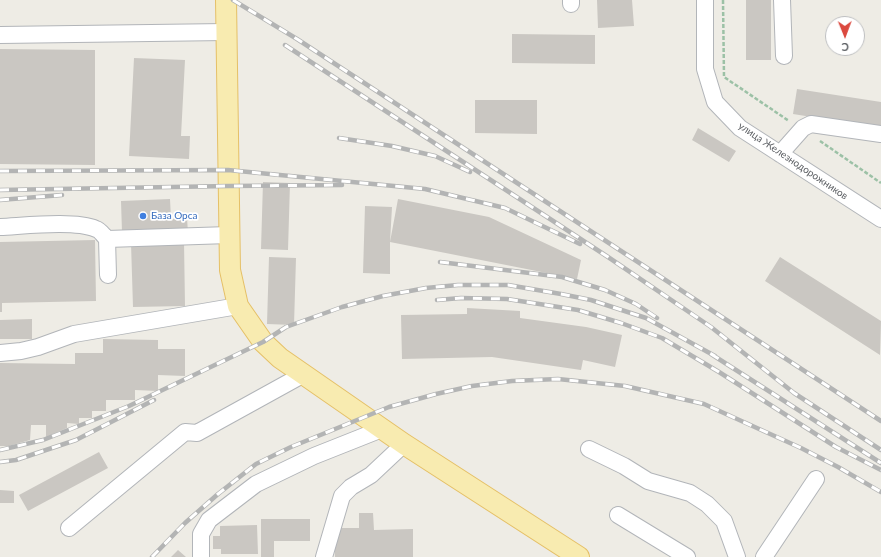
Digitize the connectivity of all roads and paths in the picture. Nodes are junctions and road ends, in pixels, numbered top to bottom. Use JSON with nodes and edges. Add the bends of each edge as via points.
{"nodes":[{"id":1,"x":226,"y":0,"type":"edge"},
{"id":2,"x":705,"y":0,"type":"edge"},
{"id":3,"x":723,"y":0,"type":"edge"},
{"id":4,"x":782,"y":0,"type":"edge"},
{"id":5,"x":226,"y":32,"type":"junction"},
{"id":6,"x":0,"y":35,"type":"edge"},
{"id":7,"x":784,"y":56,"type":"dead end"},
{"id":8,"x":802,"y":129,"type":"junction"},
{"id":9,"x":881,"y":134,"type":"edge"},
{"id":10,"x":780,"y":154,"type":"junction"},
{"id":11,"x":881,"y":183,"type":"edge"},
{"id":12,"x":881,"y":220,"type":"edge"},
{"id":13,"x":0,"y":227,"type":"edge"},
{"id":14,"x":229,"y":235,"type":"junction"},
{"id":15,"x":107,"y":239,"type":"junction"},
{"id":16,"x":108,"y":275,"type":"dead end"},
{"id":17,"x":238,"y":306,"type":"junction"},
{"id":18,"x":0,"y":353,"type":"edge"},
{"id":19,"x":304,"y":374,"type":"junction"},
{"id":20,"x":382,"y":429,"type":"junction"},
{"id":21,"x":404,"y":444,"type":"junction"},
{"id":22,"x":589,"y":449,"type":"dead end"},
{"id":23,"x":816,"y":479,"type":"dead end"},
{"id":24,"x":618,"y":515,"type":"dead end"},
{"id":25,"x":69,"y":528,"type":"dead end"},
{"id":26,"x":201,"y":557,"type":"edge"},
{"id":27,"x":324,"y":557,"type":"edge"},
{"id":28,"x":579,"y":557,"type":"edge"},
{"id":29,"x":687,"y":557,"type":"edge"},
{"id":30,"x":737,"y":557,"type":"edge"},
{"id":31,"x":764,"y":557,"type":"edge"}],
"edges":[{"from":1,"to":5,"type":"main road"},
{"from":2,"to":10,"type":"street","name":"улица Железнодорожников","via":[[705,69],[715,102],[740,128]]},
{"from":3,"to":8,"type":"path","via":[[724,77]]},
{"from":4,"to":7,"type":"street"},
{"from":5,"to":6,"type":"street"},
{"from":5,"to":14,"type":"main road"},
{"from":8,"to":9,"type":"street","via":[[807,125],[817,124]]},
{"from":8,"to":10,"type":"street"},
{"from":8,"to":11,"type":"path"},
{"from":10,"to":12,"type":"street","name":"улица Железнодорожников"},
{"from":13,"to":15,"type":"street","via":[[68,224],[97,229]]},
{"from":14,"to":15,"type":"street"},
{"from":14,"to":17,"type":"main road","via":[[230,270]]},
{"from":15,"to":16,"type":"street"},
{"from":17,"to":18,"type":"street","via":[[74,334],[38,347]]},
{"from":17,"to":19,"type":"main road","via":[[263,342],[280,358]]},
{"from":19,"to":20,"type":"main road"},
{"from":19,"to":25,"type":"street","via":[[197,433],[184,432]]},
{"from":20,"to":21,"type":"main road"},
{"from":20,"to":26,"type":"street","via":[[314,456],[256,484],[208,520],[201,534]]},
{"from":21,"to":27,"type":"street","via":[[371,475],[351,487],[342,496]]},
{"from":21,"to":28,"type":"main road"},
{"from":22,"to":30,"type":"street","via":[[624,466],[648,482],[690,493],[707,504],[724,521]]},
{"from":23,"to":31,"type":"street"},
{"from":24,"to":29,"type":"street"}]}
